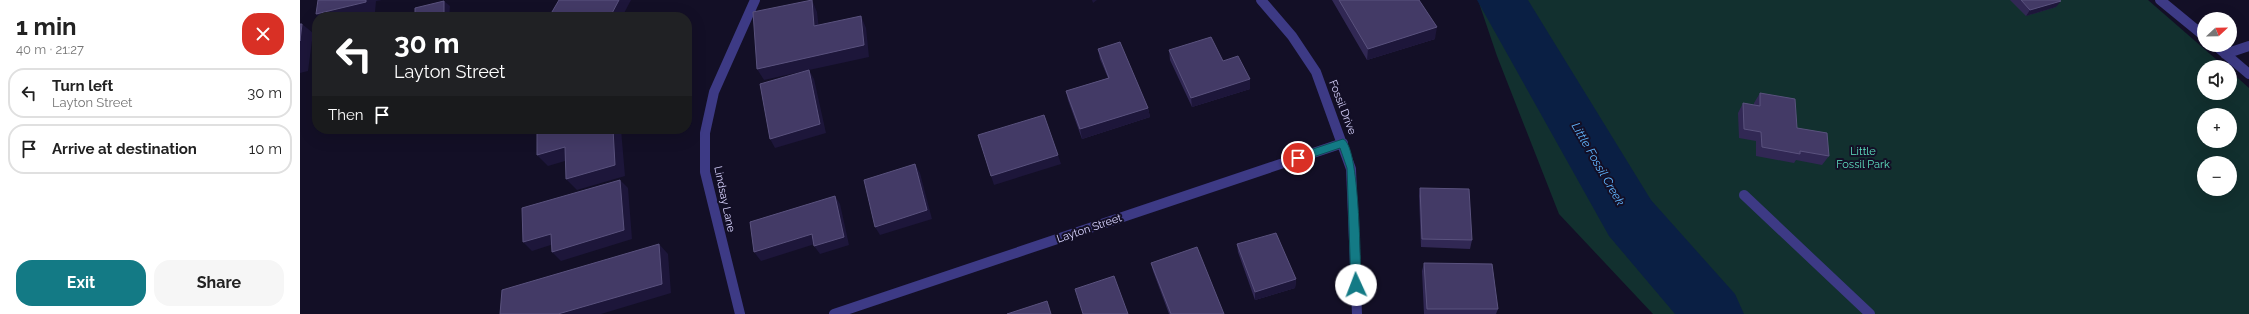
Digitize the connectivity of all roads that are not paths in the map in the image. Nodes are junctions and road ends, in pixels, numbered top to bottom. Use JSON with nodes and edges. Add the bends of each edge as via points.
{"nodes":[{"id":1,"x":755,"y":0,"type":"edge"},
{"id":2,"x":1261,"y":0,"type":"edge"},
{"id":3,"x":2160,"y":0,"type":"edge"},
{"id":4,"x":2197,"y":30,"type":"edge"},
{"id":5,"x":2249,"y":46,"type":"edge"},
{"id":6,"x":2225,"y":54,"type":"joint"},
{"id":7,"x":2249,"y":74,"type":"edge"},
{"id":8,"x":1343,"y":143,"type":"junction"},
{"id":9,"x":1744,"y":195,"type":"dead end"},
{"id":10,"x":740,"y":314,"type":"edge"},
{"id":11,"x":834,"y":314,"type":"edge"},
{"id":12,"x":1357,"y":314,"type":"edge"},
{"id":13,"x":1870,"y":314,"type":"edge"}],
"edges":[{"from":1,"to":10,"type":"street","name":"Lindsay Lane","via":[[714,92],[705,133],[705,172]]},
{"from":2,"to":8,"type":"street","name":"Fossil Drive","via":[[1292,36],[1316,72]]},
{"from":3,"to":4,"type":"street"},
{"from":5,"to":6,"type":"street"},
{"from":6,"to":7,"type":"street"},
{"from":8,"to":11,"type":"street","name":"Layton Street"},
{"from":8,"to":12,"type":"street","name":"Fossil Drive","via":[[1351,168]]},
{"from":9,"to":13,"type":"street"}]}
